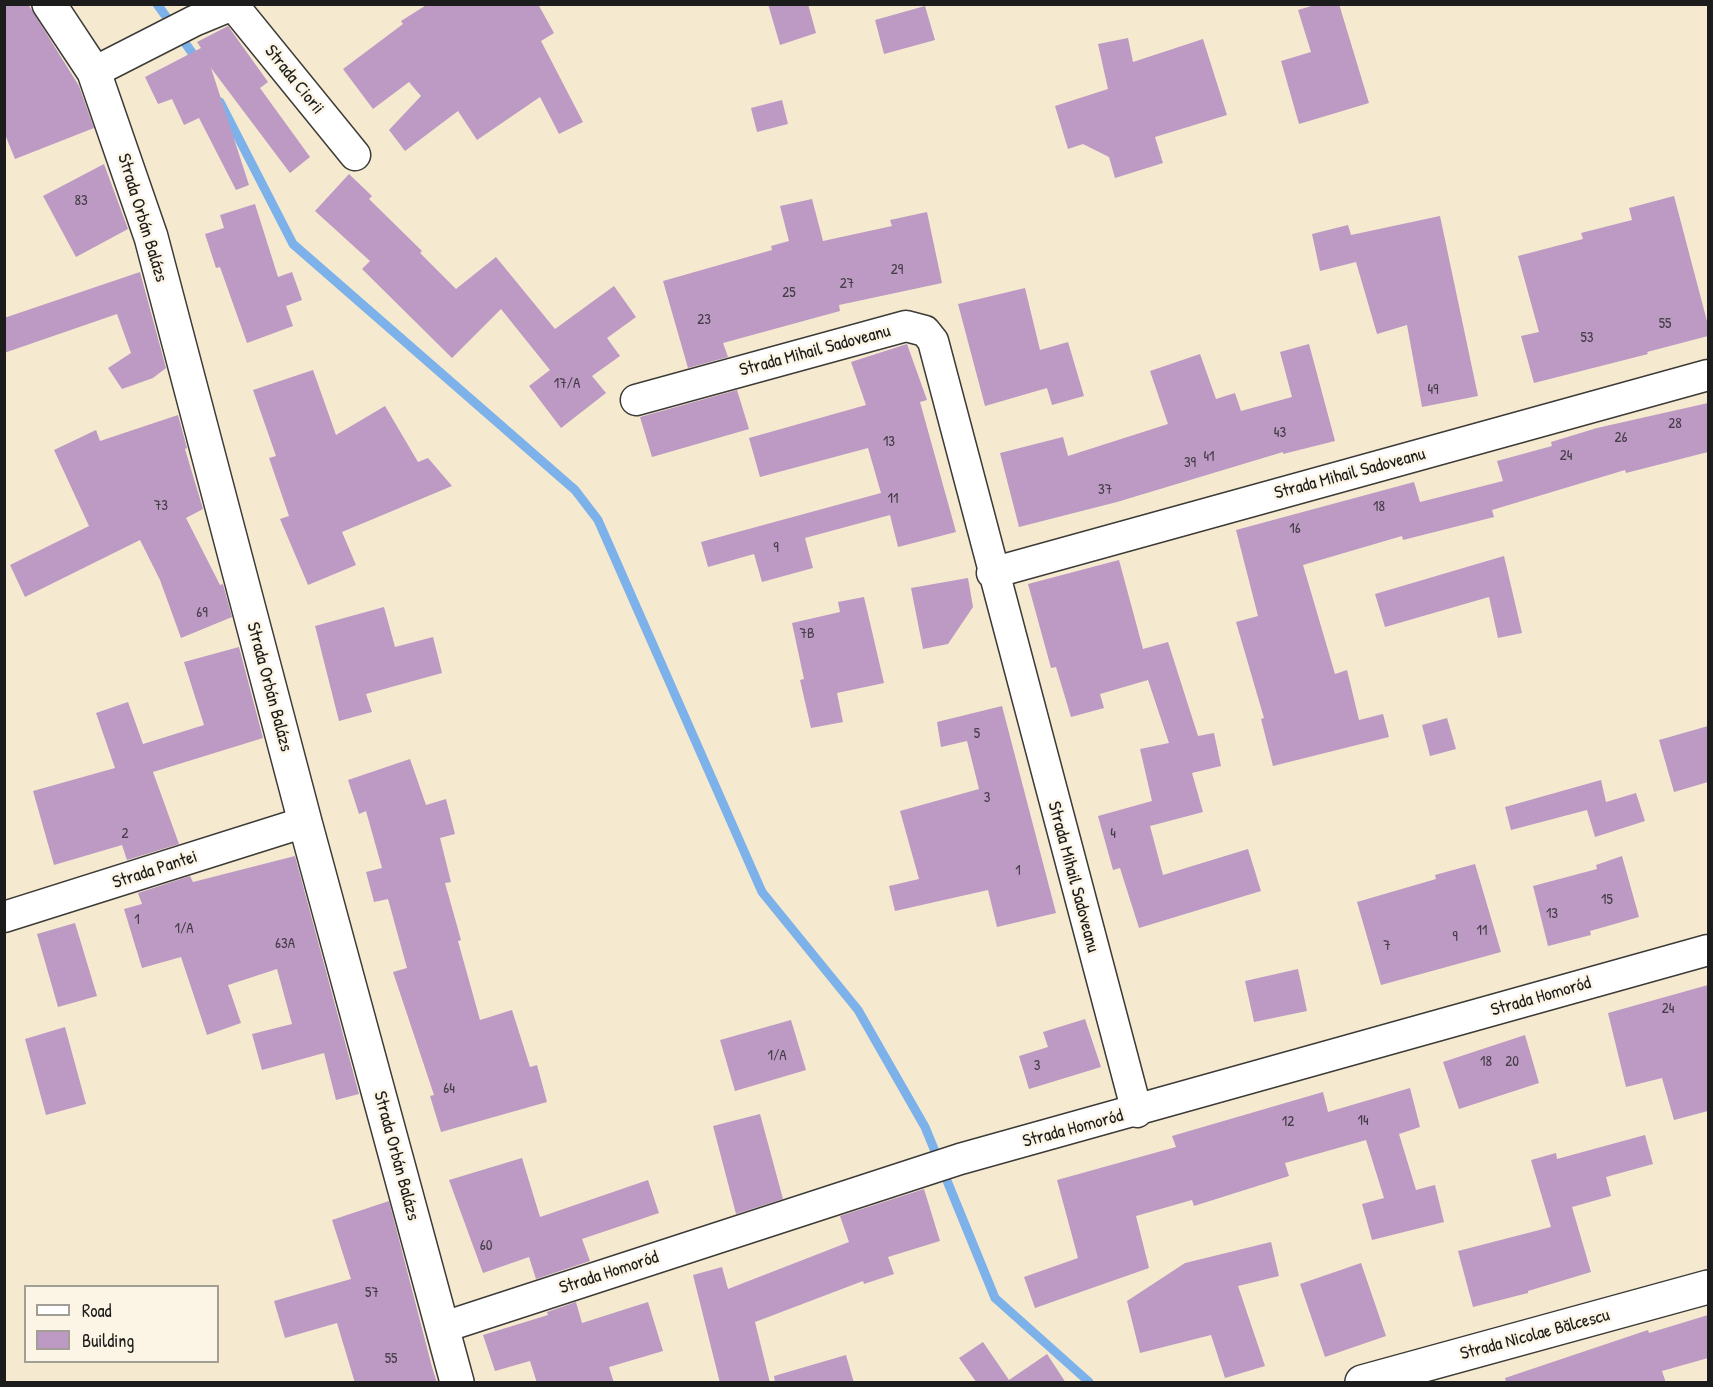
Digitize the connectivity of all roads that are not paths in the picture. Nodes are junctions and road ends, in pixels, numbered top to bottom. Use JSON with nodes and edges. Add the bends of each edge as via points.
{"nodes":[{"id":1,"x":49,"y":4,"type":"edge"},
{"id":2,"x":234,"y":5,"type":"edge"},
{"id":3,"x":94,"y":72,"type":"junction"},
{"id":4,"x":355,"y":154,"type":"dead end"},
{"id":5,"x":1708,"y":375,"type":"edge"},
{"id":6,"x":636,"y":400,"type":"dead end"},
{"id":7,"x":992,"y":573,"type":"junction"},
{"id":8,"x":305,"y":822,"type":"junction"},
{"id":9,"x":4,"y":917,"type":"edge"},
{"id":10,"x":1708,"y":950,"type":"edge"},
{"id":11,"x":1137,"y":1112,"type":"junction"},
{"id":12,"x":1708,"y":1287,"type":"edge"},
{"id":13,"x":444,"y":1327,"type":"junction"},
{"id":14,"x":457,"y":1383,"type":"edge"},
{"id":15,"x":1362,"y":1383,"type":"edge"}],
"edges":[{"from":1,"to":3,"type":"main road","name":"Strada Orbán Balázs"},
{"from":2,"to":3,"type":"street"},
{"from":2,"to":4,"type":"street","name":"Strada Ciorii"},
{"from":3,"to":8,"type":"main road","name":"Strada Orbán Balázs","via":[[151,237]]},
{"from":5,"to":7,"type":"street","name":"Strada Mihail Sadoveanu"},
{"from":6,"to":7,"type":"street","name":"Strada Mihail Sadoveanu","via":[[906,326],[925,331],[933,341]]},
{"from":7,"to":11,"type":"street","name":"Strada Mihail Sadoveanu"},
{"from":8,"to":9,"type":"street","name":"Strada Pantei"},
{"from":8,"to":13,"type":"main road","name":"Strada Orbán Balázs"},
{"from":10,"to":11,"type":"street","name":"Strada Homoród"},
{"from":11,"to":13,"type":"street","name":"Strada Homoród","via":[[960,1159]]},
{"from":12,"to":15,"type":"main road","name":"Strada Nicolae Bălcescu"},
{"from":13,"to":14,"type":"main road","name":"Strada Orbán Balázs"}]}
